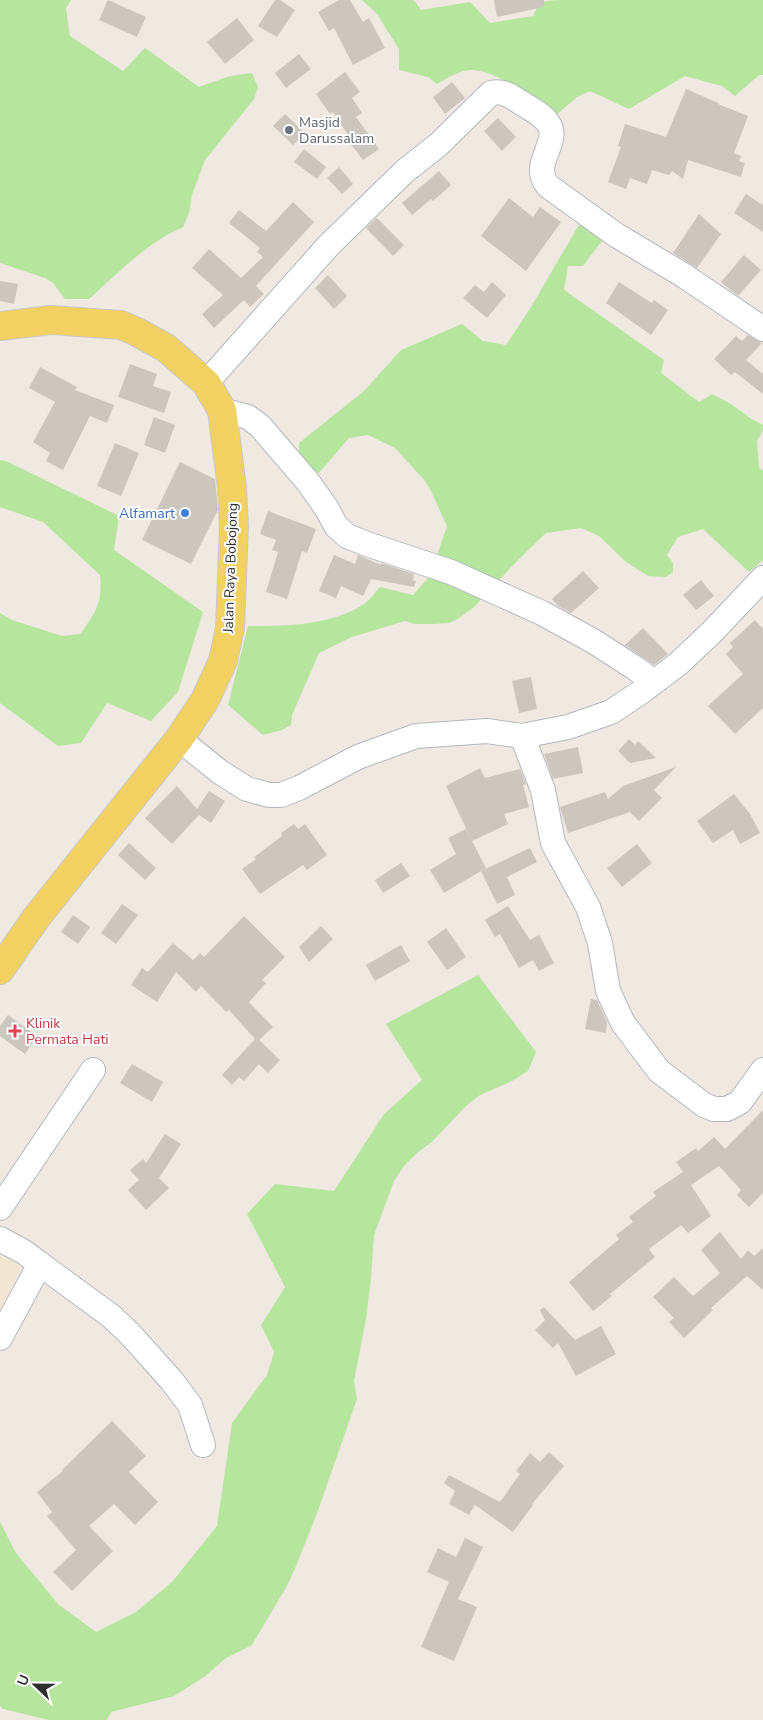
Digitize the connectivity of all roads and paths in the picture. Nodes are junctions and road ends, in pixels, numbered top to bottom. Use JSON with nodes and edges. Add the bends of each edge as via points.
{"nodes":[{"id":1,"x":0,"y":326,"type":"edge"},
{"id":2,"x":763,"y":330,"type":"edge"},
{"id":3,"x":206,"y":384,"type":"junction"},
{"id":4,"x":222,"y":410,"type":"junction"},
{"id":5,"x":763,"y":578,"type":"edge"},
{"id":6,"x":654,"y":682,"type":"junction"},
{"id":7,"x":522,"y":736,"type":"junction"},
{"id":8,"x":179,"y":739,"type":"junction"},
{"id":9,"x":0,"y":970,"type":"edge"},
{"id":10,"x":93,"y":1070,"type":"dead end"},
{"id":11,"x":763,"y":1070,"type":"edge"},
{"id":12,"x":0,"y":1208,"type":"edge"},
{"id":13,"x":0,"y":1239,"type":"edge"},
{"id":14,"x":40,"y":1264,"type":"junction"},
{"id":15,"x":0,"y":1338,"type":"edge"},
{"id":16,"x":203,"y":1445,"type":"dead end"}],
"edges":[{"from":1,"to":3,"type":"main road","name":"Jalan Raya Bobojong","via":[[51,320],[121,325],[166,348]]},
{"from":2,"to":3,"type":"street","via":[[683,275],[616,235],[548,186],[541,171],[552,135],[550,125],[543,117],[506,94],[497,92],[491,93],[438,145],[405,171],[329,245]]},
{"from":3,"to":4,"type":"main road","name":"Jalan Raya Bobojong"},
{"from":4,"to":6,"type":"street","via":[[248,418],[260,426],[308,482],[336,526],[347,536],[451,572],[542,613],[593,641]]},
{"from":4,"to":8,"type":"main road","name":"Jalan Raya Bobojong","via":[[234,526],[230,628],[223,662],[205,700]]},
{"from":5,"to":6,"type":"street","via":[[712,632]]},
{"from":6,"to":7,"type":"street","via":[[612,712],[568,727]]},
{"from":7,"to":8,"type":"street","via":[[487,731],[416,736],[358,757],[299,788],[269,795],[247,789]]},
{"from":7,"to":11,"type":"street","via":[[543,790],[553,843],[588,907],[600,943],[608,991],[624,1023],[659,1071],[714,1109],[727,1109],[740,1102]]},
{"from":8,"to":9,"type":"main road","name":"Jalan Raya Bobojong","via":[[36,918]]},
{"from":10,"to":12,"type":"street"},
{"from":13,"to":14,"type":"street"},
{"from":14,"to":15,"type":"street"},
{"from":14,"to":16,"type":"street","via":[[111,1316],[130,1334],[190,1406]]}]}
